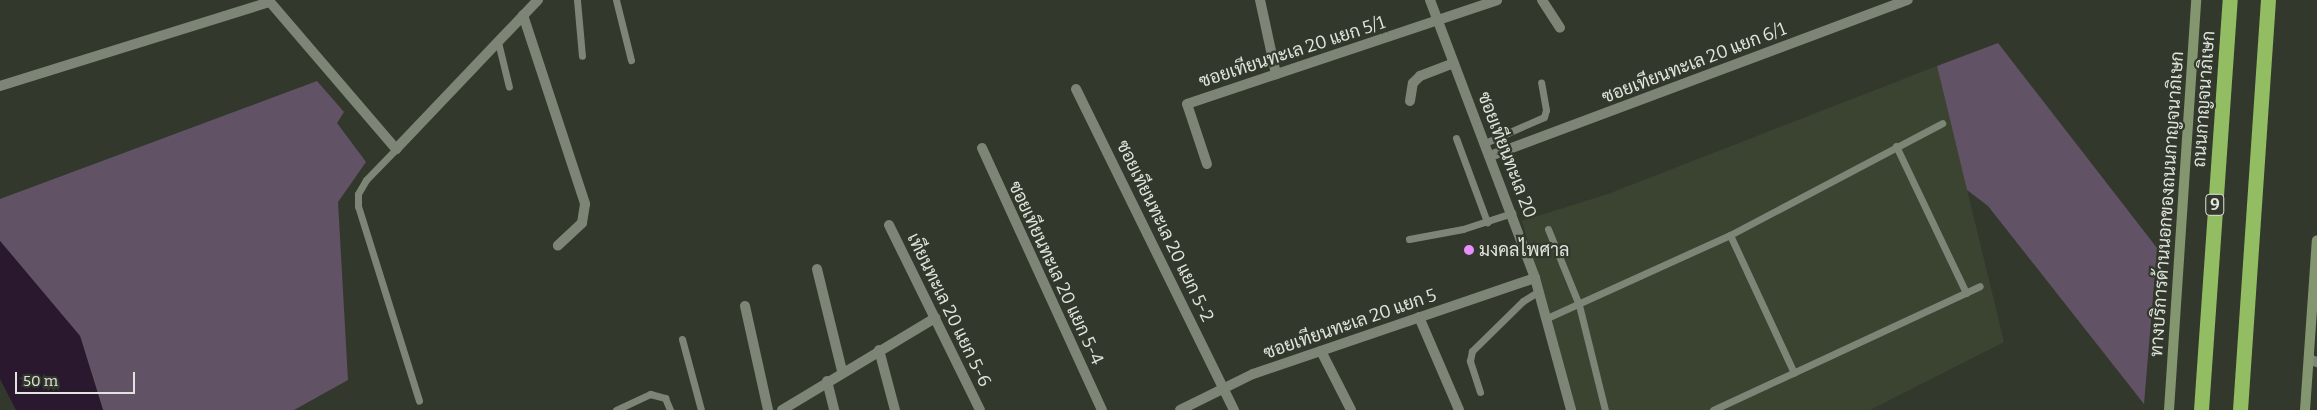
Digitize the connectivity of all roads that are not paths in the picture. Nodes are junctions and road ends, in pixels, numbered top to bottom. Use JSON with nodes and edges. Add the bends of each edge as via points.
{"nodes":[{"id":1,"x":538,"y":0,"type":"edge"},
{"id":2,"x":576,"y":0,"type":"edge"},
{"id":3,"x":616,"y":0,"type":"edge"},
{"id":4,"x":1260,"y":0,"type":"edge"},
{"id":5,"x":1430,"y":0,"type":"edge"},
{"id":6,"x":1497,"y":0,"type":"edge"},
{"id":7,"x":1542,"y":0,"type":"edge"},
{"id":8,"x":1908,"y":0,"type":"edge"},
{"id":9,"x":2196,"y":0,"type":"edge"},
{"id":10,"x":2230,"y":0,"type":"edge"},
{"id":11,"x":2268,"y":0,"type":"edge"},
{"id":12,"x":269,"y":1,"type":"edge"},
{"id":13,"x":523,"y":15,"type":"junction"},
{"id":14,"x":1439,"y":21,"type":"junction"},
{"id":15,"x":1560,"y":28,"type":"dead end"},
{"id":16,"x":498,"y":42,"type":"junction"},
{"id":17,"x":582,"y":56,"type":"dead end"},
{"id":18,"x":631,"y":60,"type":"dead end"},
{"id":19,"x":1454,"y":63,"type":"junction"},
{"id":20,"x":1276,"y":74,"type":"junction"},
{"id":21,"x":1540,"y":82,"type":"dead end"},
{"id":22,"x":0,"y":86,"type":"edge"},
{"id":23,"x":509,"y":87,"type":"dead end"},
{"id":24,"x":1076,"y":89,"type":"dead end"},
{"id":25,"x":1410,"y":101,"type":"dead end"},
{"id":26,"x":1942,"y":123,"type":"dead end"},
{"id":27,"x":1456,"y":138,"type":"dead end"},
{"id":28,"x":1485,"y":143,"type":"junction"},
{"id":29,"x":1896,"y":146,"type":"junction"},
{"id":30,"x":982,"y":148,"type":"dead end"},
{"id":31,"x":396,"y":149,"type":"junction"},
{"id":32,"x":1490,"y":156,"type":"junction"},
{"id":33,"x":1207,"y":164,"type":"dead end"},
{"id":34,"x":1512,"y":213,"type":"junction"},
{"id":35,"x":1487,"y":222,"type":"junction"},
{"id":36,"x":888,"y":225,"type":"dead end"},
{"id":37,"x":1548,"y":229,"type":"dead end"},
{"id":38,"x":1730,"y":235,"type":"junction"},
{"id":39,"x":1408,"y":239,"type":"dead end"},
{"id":40,"x":2317,"y":240,"type":"edge"},
{"id":41,"x":558,"y":245,"type":"dead end"},
{"id":42,"x":817,"y":269,"type":"dead end"},
{"id":43,"x":1535,"y":278,"type":"junction"},
{"id":44,"x":1980,"y":286,"type":"dead end"},
{"id":45,"x":1539,"y":291,"type":"junction"},
{"id":46,"x":1966,"y":293,"type":"junction"},
{"id":47,"x":745,"y":306,"type":"dead end"},
{"id":48,"x":1579,"y":306,"type":"junction"},
{"id":49,"x":1419,"y":317,"type":"junction"},
{"id":50,"x":935,"y":318,"type":"junction"},
{"id":51,"x":1547,"y":318,"type":"junction"},
{"id":52,"x":682,"y":339,"type":"dead end"},
{"id":53,"x":879,"y":350,"type":"junction"},
{"id":54,"x":1321,"y":351,"type":"junction"},
{"id":55,"x":2313,"y":360,"type":"edge"},
{"id":56,"x":842,"y":372,"type":"junction"},
{"id":57,"x":1794,"y":373,"type":"junction"},
{"id":58,"x":827,"y":381,"type":"junction"},
{"id":59,"x":1224,"y":387,"type":"junction"},
{"id":60,"x":1480,"y":392,"type":"dead end"},
{"id":61,"x":419,"y":401,"type":"dead end"},
{"id":62,"x":616,"y":410,"type":"edge"},
{"id":63,"x":670,"y":410,"type":"edge"},
{"id":64,"x":701,"y":410,"type":"edge"},
{"id":65,"x":768,"y":410,"type":"edge"},
{"id":66,"x":782,"y":410,"type":"edge"},
{"id":67,"x":834,"y":410,"type":"edge"},
{"id":68,"x":895,"y":410,"type":"edge"},
{"id":69,"x":980,"y":410,"type":"edge"},
{"id":70,"x":1102,"y":410,"type":"edge"},
{"id":71,"x":1180,"y":410,"type":"edge"},
{"id":72,"x":1234,"y":410,"type":"edge"},
{"id":73,"x":1351,"y":410,"type":"edge"},
{"id":74,"x":1459,"y":410,"type":"edge"},
{"id":75,"x":1571,"y":410,"type":"edge"},
{"id":76,"x":1605,"y":410,"type":"edge"},
{"id":77,"x":1713,"y":410,"type":"edge"},
{"id":78,"x":2169,"y":410,"type":"edge"},
{"id":79,"x":2201,"y":410,"type":"edge"},
{"id":80,"x":2240,"y":410,"type":"edge"},
{"id":81,"x":2305,"y":410,"type":"edge"}],
"edges":[{"from":1,"to":13,"type":"street"},
{"from":2,"to":17,"type":"lane"},
{"from":3,"to":18,"type":"lane"},
{"from":4,"to":20,"type":"street"},
{"from":5,"to":14,"type":"street","name":"ซอยเทียนทะเล 20"},
{"from":6,"to":14,"type":"street","name":"ซอยเทียนทะเล 20 แยก 5/1"},
{"from":7,"to":15,"type":"street"},
{"from":8,"to":32,"type":"street","name":"ซอยเทียนทะเล 20 แยก 6/1"},
{"from":9,"to":78,"type":"main road","name":"ทางบริการด้านนอกของถนนกาญจนาภิเษก"},
{"from":10,"to":79,"type":"highway","name":"ถนนกาญจนาภิเษก","number":"9"},
{"from":11,"to":80,"type":"highway"},
{"from":12,"to":22,"type":"street"},
{"from":12,"to":31,"type":"street"},
{"from":13,"to":16,"type":"street"},
{"from":13,"to":41,"type":"street","via":[[585,204],[582,223]]},
{"from":14,"to":19,"type":"street","name":"ซอยเทียนทะเล 20"},
{"from":14,"to":20,"type":"street","name":"ซอยเทียนทะเล 20 แยก 5/1"},
{"from":16,"to":23,"type":"lane"},
{"from":16,"to":31,"type":"street"},
{"from":19,"to":25,"type":"street","via":[[1420,76],[1413,83]]},
{"from":19,"to":28,"type":"street","name":"ซอยเทียนทะเล 20"},
{"from":20,"to":33,"type":"street","name":"ซอยเทียนทะเล 20 แยก 5/1","via":[[1187,104]]},
{"from":21,"to":28,"type":"lane","via":[[1546,110],[1544,117]]},
{"from":24,"to":59,"type":"street","name":"ซอยเทียนทะเล 20 แยก 5-2"},
{"from":26,"to":29,"type":"lane"},
{"from":27,"to":35,"type":"lane"},
{"from":28,"to":32,"type":"street","name":"ซอยเทียนทะเล 20"},
{"from":29,"to":38,"type":"lane"},
{"from":29,"to":46,"type":"lane"},
{"from":30,"to":70,"type":"street","name":"ซอยเทียนทะเล 20 แยก 5-4"},
{"from":31,"to":61,"type":"lane","via":[[366,180],[358,194],[358,206]]},
{"from":32,"to":34,"type":"street","name":"ซอยเทียนทะเล 20"},
{"from":34,"to":35,"type":"lane"},
{"from":34,"to":43,"type":"street","name":"ซอยเทียนทะเล 20"},
{"from":35,"to":39,"type":"lane"},
{"from":36,"to":50,"type":"street","name":"เทียนทะเล 20 แยก 5-6"},
{"from":37,"to":48,"type":"lane"},
{"from":38,"to":48,"type":"lane"},
{"from":38,"to":57,"type":"lane"},
{"from":40,"to":55,"type":"main road"},
{"from":42,"to":56,"type":"street"},
{"from":43,"to":45,"type":"street","name":"ซอยเทียนทะเล 20"},
{"from":43,"to":49,"type":"street","name":"ซอยเทียนทะเล 20 แยก 5"},
{"from":44,"to":46,"type":"lane"},
{"from":45,"to":51,"type":"street","name":"ซอยเทียนทะเล 20"},
{"from":45,"to":60,"type":"lane","via":[[1523,301],[1472,351],[1470,361]]},
{"from":46,"to":57,"type":"lane"},
{"from":47,"to":65,"type":"street"},
{"from":48,"to":51,"type":"lane"},
{"from":48,"to":76,"type":"lane"},
{"from":49,"to":54,"type":"street","name":"ซอยเทียนทะเล 20 แยก 5"},
{"from":49,"to":74,"type":"street"},
{"from":50,"to":53,"type":"street"},
{"from":50,"to":69,"type":"street","name":"เทียนทะเล 20 แยก 5-6"},
{"from":51,"to":75,"type":"street","name":"ซอยเทียนทะเล 20"},
{"from":52,"to":64,"type":"lane"},
{"from":53,"to":56,"type":"street"},
{"from":53,"to":68,"type":"street"},
{"from":54,"to":59,"type":"street","name":"ซอยเทียนทะเล 20 แยก 5"},
{"from":54,"to":73,"type":"street"},
{"from":55,"to":81,"type":"main road"},
{"from":56,"to":58,"type":"street"},
{"from":57,"to":77,"type":"lane"},
{"from":58,"to":66,"type":"street"},
{"from":58,"to":67,"type":"street"},
{"from":59,"to":71,"type":"street","name":"ซอยเทียนทะเล 20 แยก 5"},
{"from":59,"to":72,"type":"street","name":"ซอยเทียนทะเล 20 แยก 5-2"},
{"from":62,"to":63,"type":"lane","via":[[650,394],[664,398]]}]}
